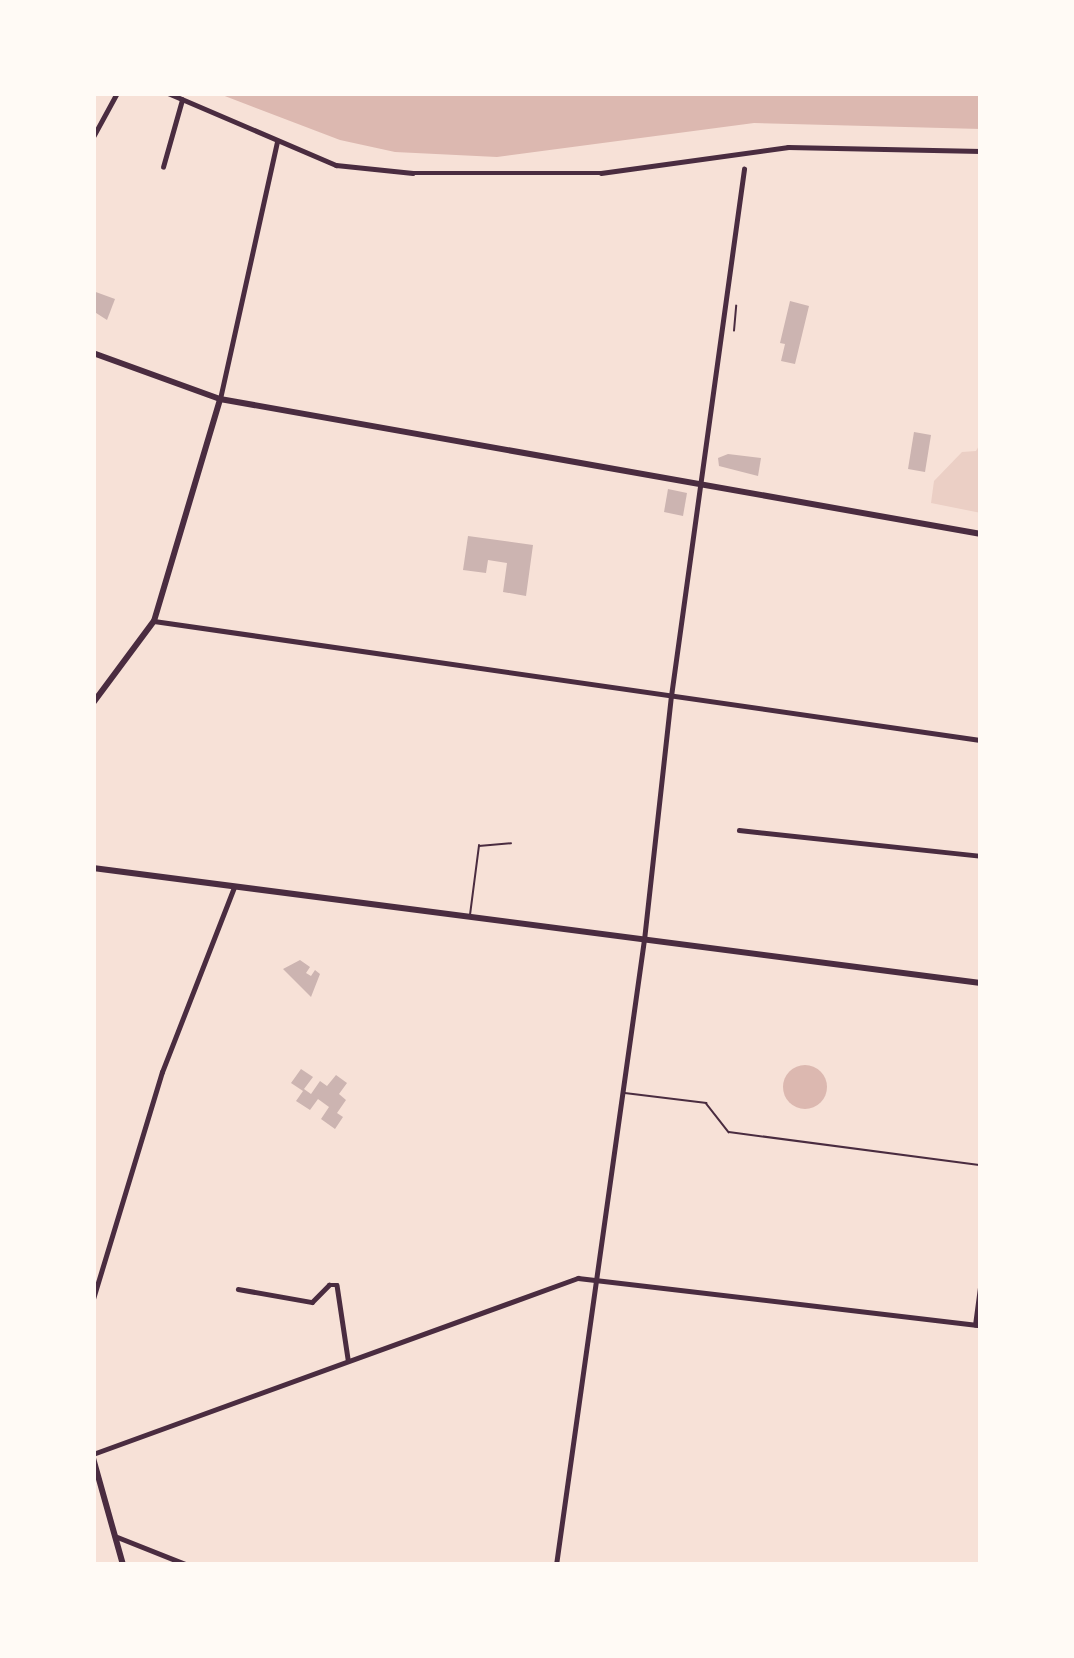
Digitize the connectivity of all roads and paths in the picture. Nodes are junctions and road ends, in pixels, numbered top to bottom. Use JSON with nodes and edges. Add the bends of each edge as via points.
{"nodes":[{"id":1,"x":117,"y":93,"type":"edge"},
{"id":2,"x":168,"y":93,"type":"edge"},
{"id":3,"x":182,"y":100,"type":"junction"},
{"id":4,"x":93,"y":137,"type":"edge"},
{"id":5,"x":278,"y":140,"type":"junction"},
{"id":6,"x":981,"y":152,"type":"edge"},
{"id":7,"x":163,"y":166,"type":"dead end"},
{"id":8,"x":743,"y":169,"type":"dead end"},
{"id":9,"x":727,"y":302,"type":"junction"},
{"id":10,"x":734,"y":331,"type":"dead end"},
{"id":11,"x":93,"y":353,"type":"edge"},
{"id":12,"x":220,"y":399,"type":"junction"},
{"id":13,"x":703,"y":482,"type":"junction"},
{"id":14,"x":981,"y":534,"type":"edge"},
{"id":15,"x":154,"y":621,"type":"junction"},
{"id":16,"x":671,"y":696,"type":"junction"},
{"id":17,"x":93,"y":703,"type":"edge"},
{"id":18,"x":981,"y":740,"type":"edge"},
{"id":19,"x":739,"y":830,"type":"dead end"},
{"id":20,"x":511,"y":844,"type":"dead end"},
{"id":21,"x":981,"y":856,"type":"edge"},
{"id":22,"x":93,"y":868,"type":"edge"},
{"id":23,"x":234,"y":887,"type":"junction"},
{"id":24,"x":470,"y":918,"type":"junction"},
{"id":25,"x":644,"y":940,"type":"junction"},
{"id":26,"x":981,"y":983,"type":"edge"},
{"id":27,"x":621,"y":1092,"type":"junction"},
{"id":28,"x":981,"y":1165,"type":"edge"},
{"id":29,"x":595,"y":1278,"type":"junction"},
{"id":30,"x":981,"y":1280,"type":"edge"},
{"id":31,"x":238,"y":1289,"type":"dead end"},
{"id":32,"x":93,"y":1299,"type":"edge"},
{"id":33,"x":978,"y":1325,"type":"edge"},
{"id":34,"x":348,"y":1360,"type":"junction"},
{"id":35,"x":93,"y":1456,"type":"edge"},
{"id":36,"x":115,"y":1536,"type":"junction"},
{"id":37,"x":123,"y":1565,"type":"edge"},
{"id":38,"x":188,"y":1565,"type":"edge"},
{"id":39,"x":556,"y":1565,"type":"edge"}],
"edges":[{"from":1,"to":4,"type":"street"},
{"from":2,"to":3,"type":"street"},
{"from":3,"to":5,"type":"street"},
{"from":3,"to":7,"type":"street"},
{"from":5,"to":6,"type":"street","via":[[336,165],[413,173],[601,173],[788,147]]},
{"from":5,"to":12,"type":"street"},
{"from":8,"to":9,"type":"street"},
{"from":9,"to":10,"type":"path","via":[[737,306]]},
{"from":9,"to":13,"type":"street"},
{"from":11,"to":12,"type":"street"},
{"from":12,"to":13,"type":"street"},
{"from":12,"to":15,"type":"street"},
{"from":13,"to":14,"type":"street"},
{"from":13,"to":16,"type":"street"},
{"from":15,"to":16,"type":"street"},
{"from":15,"to":17,"type":"street"},
{"from":16,"to":18,"type":"street"},
{"from":16,"to":25,"type":"street"},
{"from":19,"to":21,"type":"street"},
{"from":20,"to":24,"type":"lane","via":[[478,846]]},
{"from":22,"to":23,"type":"street"},
{"from":23,"to":24,"type":"street"},
{"from":23,"to":32,"type":"street","via":[[162,1072]]},
{"from":24,"to":25,"type":"street"},
{"from":25,"to":26,"type":"street"},
{"from":25,"to":27,"type":"street"},
{"from":27,"to":28,"type":"lane","via":[[706,1102],[729,1132]]},
{"from":27,"to":29,"type":"street"},
{"from":29,"to":33,"type":"street"},
{"from":29,"to":34,"type":"street"},
{"from":29,"to":39,"type":"street"},
{"from":30,"to":33,"type":"street"},
{"from":31,"to":34,"type":"street","via":[[312,1301],[337,1285]]},
{"from":34,"to":35,"type":"street"},
{"from":35,"to":36,"type":"street"},
{"from":36,"to":37,"type":"street"},
{"from":36,"to":38,"type":"street"}]}
